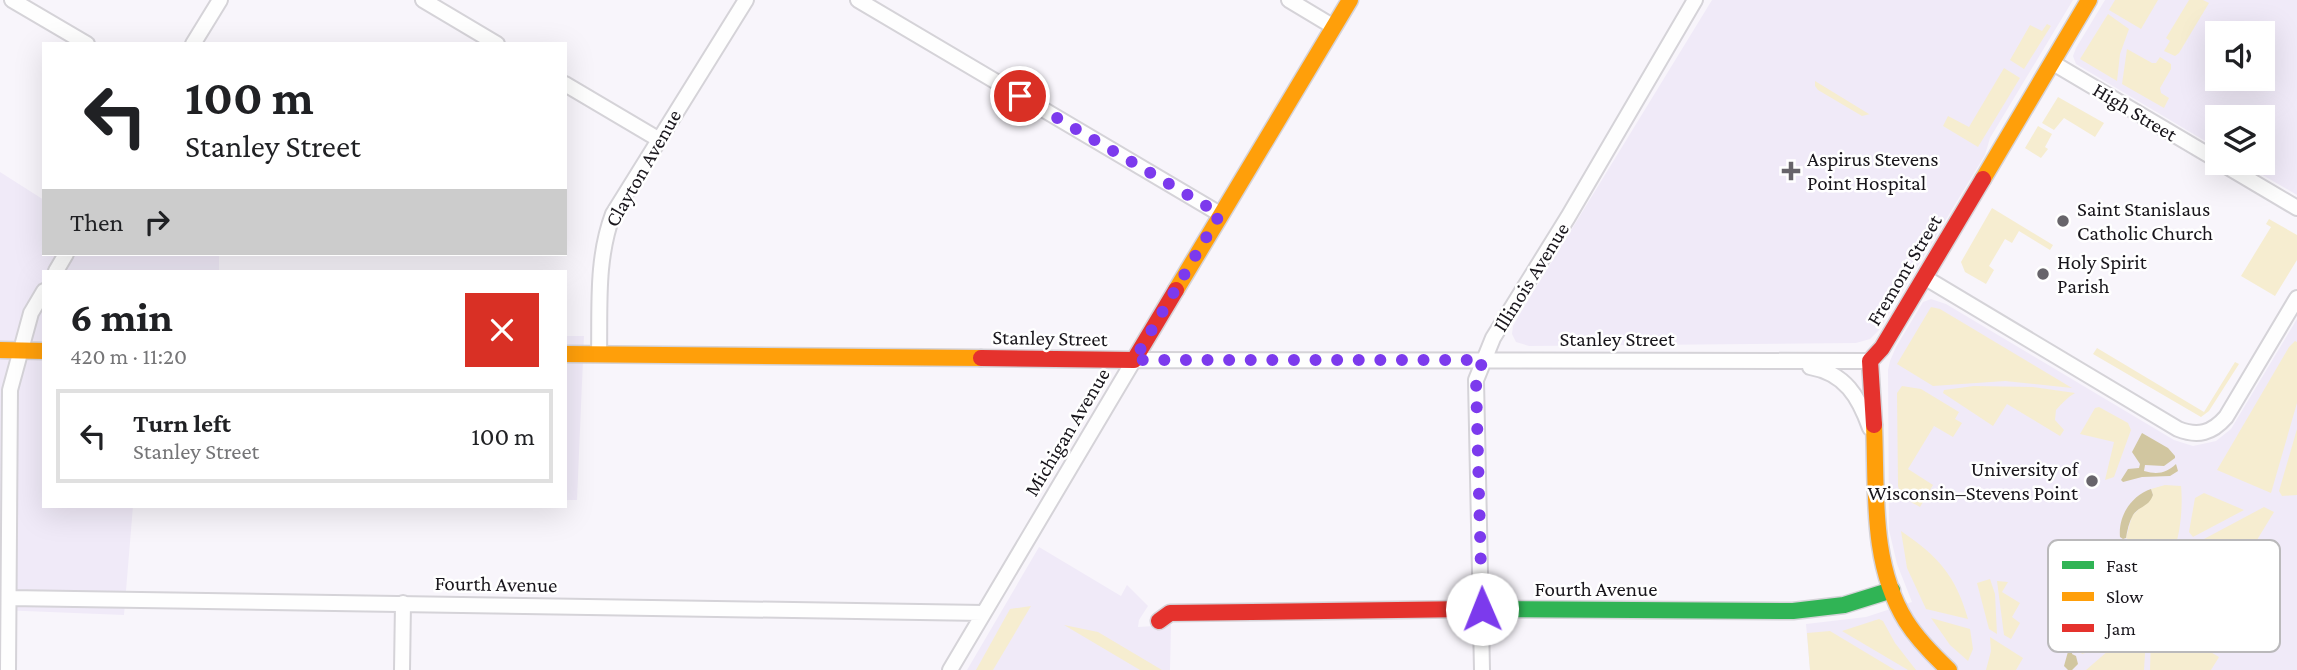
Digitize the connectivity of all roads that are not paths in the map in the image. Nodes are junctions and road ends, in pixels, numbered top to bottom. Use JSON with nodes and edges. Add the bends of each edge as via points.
{"nodes":[{"id":1,"x":12,"y":0,"type":"edge"},
{"id":2,"x":220,"y":0,"type":"edge"},
{"id":3,"x":423,"y":0,"type":"edge"},
{"id":4,"x":746,"y":0,"type":"edge"},
{"id":5,"x":858,"y":0,"type":"edge"},
{"id":6,"x":1289,"y":0,"type":"edge"},
{"id":7,"x":1350,"y":0,"type":"edge"},
{"id":8,"x":1695,"y":0,"type":"edge"},
{"id":9,"x":2089,"y":0,"type":"edge"},
{"id":10,"x":1334,"y":27,"type":"junction"},
{"id":11,"x":84,"y":42,"type":"edge"},
{"id":12,"x":194,"y":42,"type":"edge"},
{"id":13,"x":494,"y":42,"type":"edge"},
{"id":14,"x":2053,"y":63,"type":"junction"},
{"id":15,"x":567,"y":85,"type":"edge"},
{"id":16,"x":658,"y":139,"type":"junction"},
{"id":17,"x":2205,"y":154,"type":"edge"},
{"id":18,"x":2241,"y":175,"type":"edge"},
{"id":19,"x":2297,"y":208,"type":"edge"},
{"id":20,"x":1220,"y":214,"type":"junction"},
{"id":21,"x":1924,"y":278,"type":"junction"},
{"id":22,"x":42,"y":294,"type":"edge"},
{"id":23,"x":2297,"y":298,"type":"edge"},
{"id":24,"x":0,"y":350,"type":"edge"},
{"id":25,"x":19,"y":351,"type":"junction"},
{"id":26,"x":42,"y":351,"type":"edge"},
{"id":27,"x":567,"y":354,"type":"edge"},
{"id":28,"x":599,"y":354,"type":"junction"},
{"id":29,"x":1134,"y":360,"type":"junction"},
{"id":30,"x":1483,"y":360,"type":"junction"},
{"id":31,"x":1778,"y":361,"type":"junction"},
{"id":32,"x":1870,"y":361,"type":"junction"},
{"id":33,"x":1875,"y":439,"type":"junction"},
{"id":34,"x":1892,"y":590,"type":"junction"},
{"id":35,"x":9,"y":598,"type":"junction"},
{"id":36,"x":403,"y":603,"type":"junction"},
{"id":37,"x":1482,"y":609,"type":"junction"},
{"id":38,"x":983,"y":613,"type":"junction"},
{"id":39,"x":1159,"y":621,"type":"dead end"},
{"id":40,"x":8,"y":670,"type":"edge"},
{"id":41,"x":402,"y":670,"type":"edge"},
{"id":42,"x":950,"y":670,"type":"edge"},
{"id":43,"x":1482,"y":670,"type":"edge"},
{"id":44,"x":1949,"y":670,"type":"edge"}],
"edges":[{"from":1,"to":11,"type":"street"},
{"from":2,"to":12,"type":"street"},
{"from":3,"to":13,"type":"street"},
{"from":4,"to":16,"type":"street","name":"Clayton Avenue"},
{"from":5,"to":20,"type":"street"},
{"from":6,"to":10,"type":"street"},
{"from":7,"to":10,"type":"street","name":"Michigan Avenue"},
{"from":8,"to":30,"type":"street","name":"Illinois Avenue"},
{"from":9,"to":14,"type":"street","name":"Fremont Street"},
{"from":10,"to":20,"type":"street","name":"Michigan Avenue"},
{"from":14,"to":17,"type":"street","name":"High Street"},
{"from":14,"to":21,"type":"street","name":"Fremont Street"},
{"from":15,"to":16,"type":"street"},
{"from":16,"to":28,"type":"street","name":"Clayton Avenue","via":[[605,234]]},
{"from":18,"to":19,"type":"street","name":"High Street"},
{"from":20,"to":29,"type":"street","name":"Michigan Avenue"},
{"from":21,"to":23,"type":"street","via":[[2178,429],[2199,434],[2226,417]]},
{"from":21,"to":32,"type":"street","name":"Fremont Street"},
{"from":22,"to":25,"type":"street"},
{"from":24,"to":25,"type":"street"},
{"from":25,"to":26,"type":"street"},
{"from":25,"to":35,"type":"street","via":[[9,398]]},
{"from":27,"to":28,"type":"street","name":"Stanley Street"},
{"from":28,"to":29,"type":"street","name":"Stanley Street"},
{"from":29,"to":30,"type":"street","name":"Stanley Street"},
{"from":29,"to":38,"type":"street","name":"Michigan Avenue"},
{"from":30,"to":31,"type":"street","name":"Stanley Street"},
{"from":30,"to":37,"type":"street","name":"Illinois Avenue","via":[[1476,380]]},
{"from":31,"to":32,"type":"street","name":"Stanley Street"},
{"from":31,"to":33,"type":"street","via":[[1838,376],[1857,398]]},
{"from":32,"to":33,"type":"street"},
{"from":33,"to":34,"type":"street","via":[[1876,531]]},
{"from":34,"to":37,"type":"street","name":"Fourth Avenue","via":[[1841,606],[1793,611]]},
{"from":34,"to":44,"type":"street","via":[[1912,628]]},
{"from":35,"to":36,"type":"street","name":"Fourth Avenue"},
{"from":35,"to":40,"type":"street"},
{"from":36,"to":38,"type":"street","name":"Fourth Avenue"},
{"from":36,"to":41,"type":"street"},
{"from":37,"to":39,"type":"street","name":"Fourth Avenue","via":[[1170,613]]},
{"from":37,"to":43,"type":"street","name":"Illinois Avenue"},
{"from":38,"to":42,"type":"street","name":"Michigan Avenue"}]}
